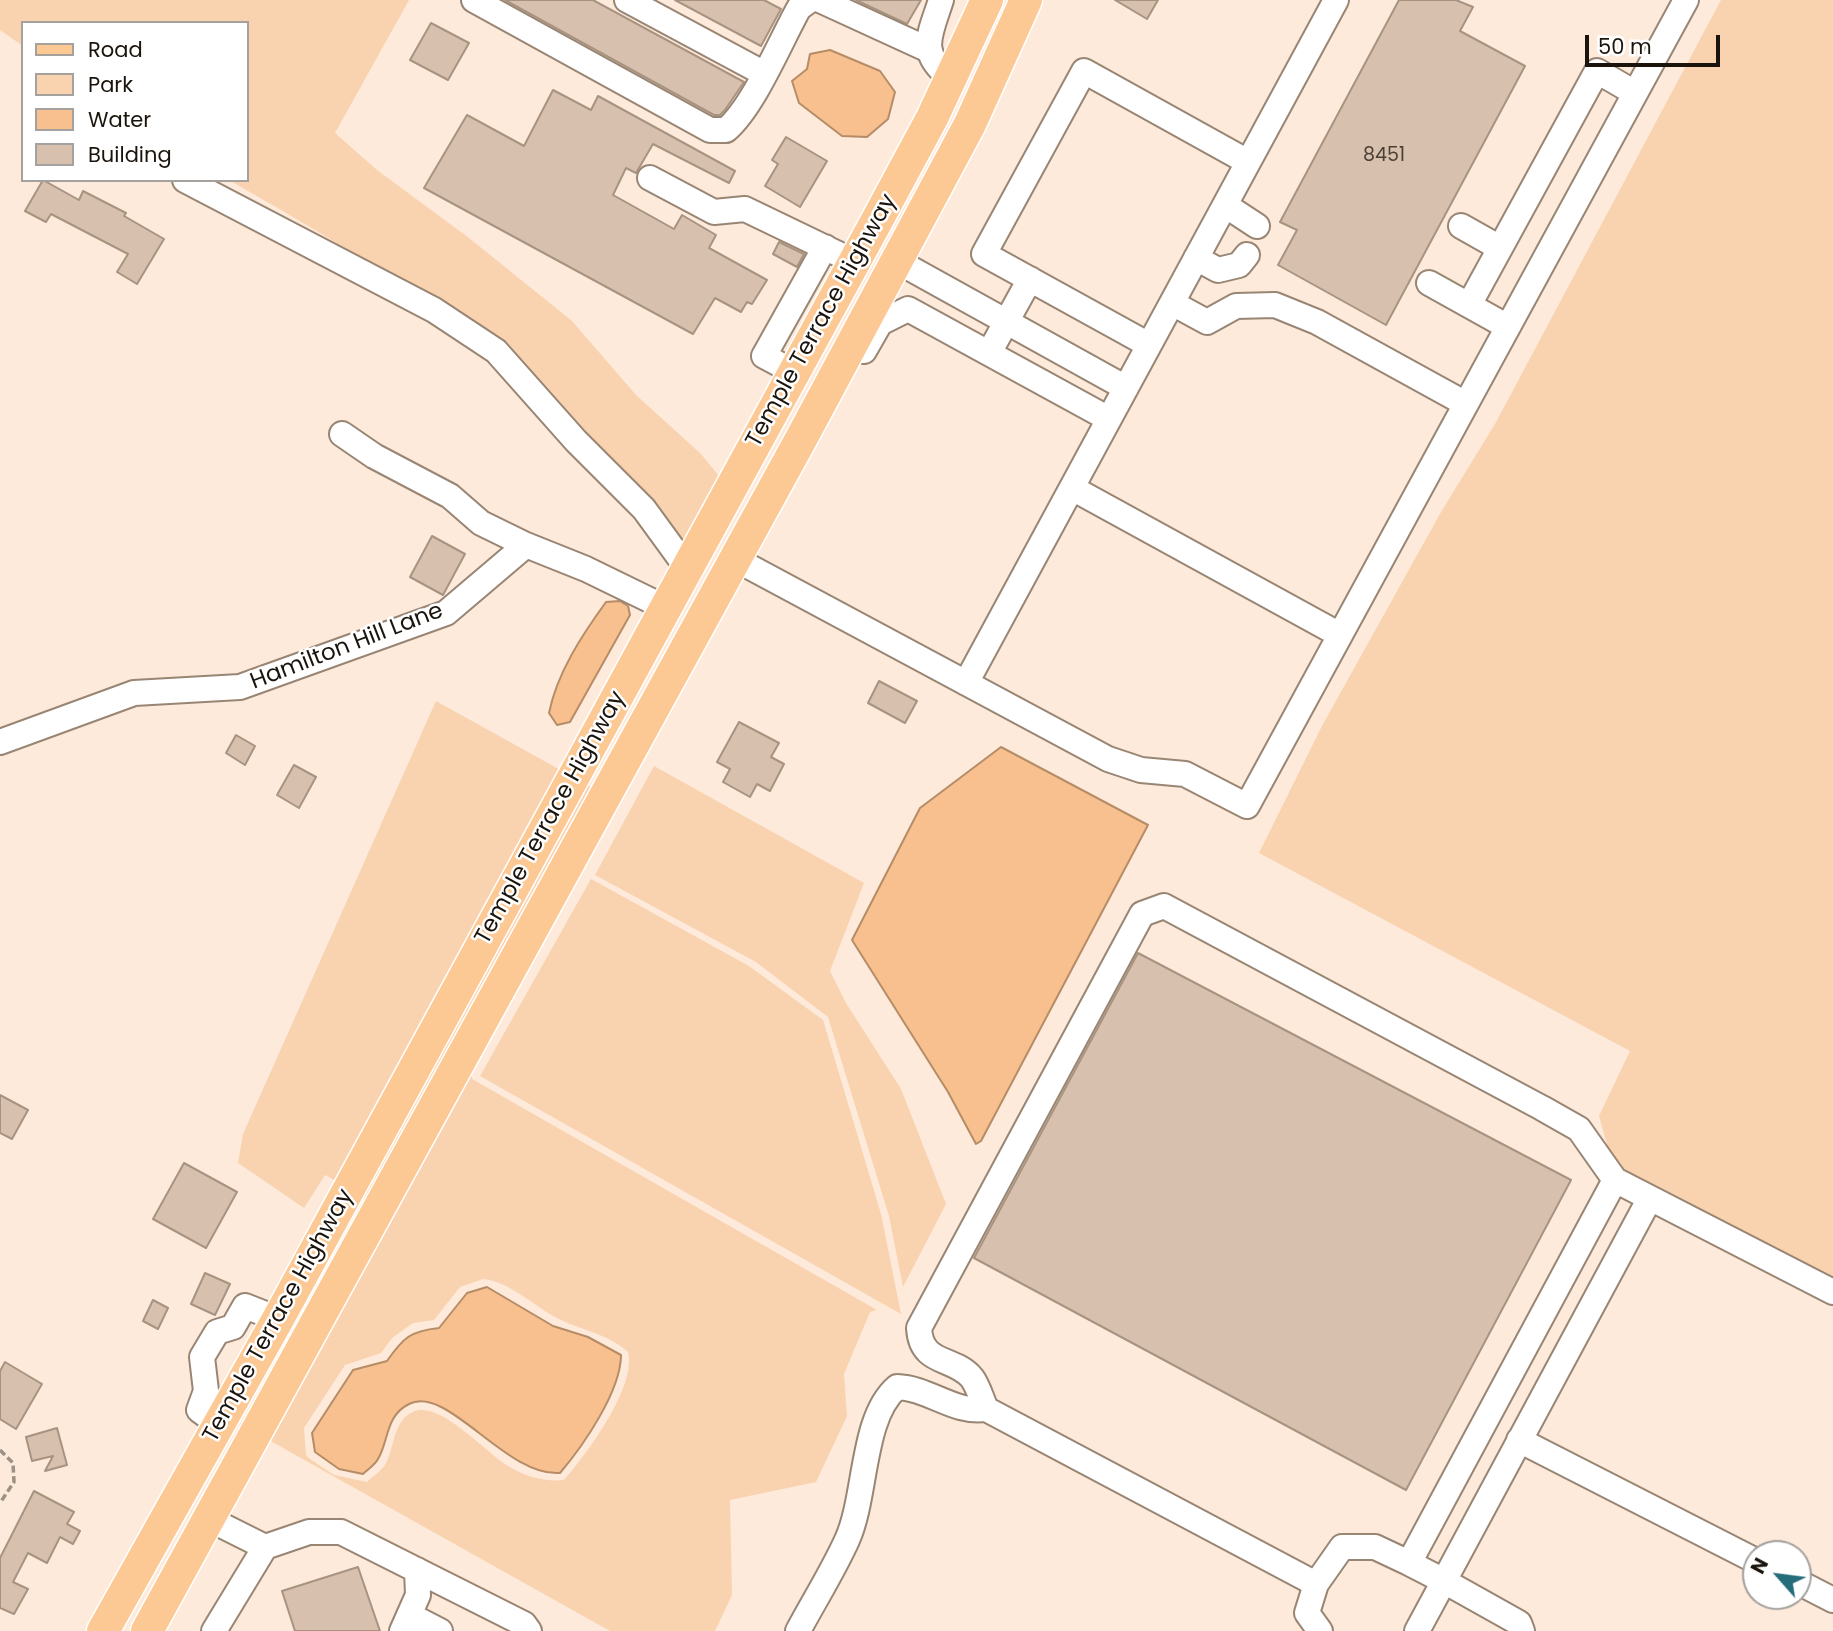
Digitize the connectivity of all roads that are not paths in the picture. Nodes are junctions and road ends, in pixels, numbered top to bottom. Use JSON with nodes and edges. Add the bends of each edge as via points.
{"nodes":[{"id":1,"x":474,"y":0,"type":"edge"},
{"id":2,"x":627,"y":0,"type":"edge"},
{"id":3,"x":942,"y":0,"type":"edge"},
{"id":4,"x":987,"y":0,"type":"edge"},
{"id":5,"x":1026,"y":0,"type":"edge"},
{"id":6,"x":1336,"y":0,"type":"edge"},
{"id":7,"x":1686,"y":0,"type":"edge"},
{"id":8,"x":807,"y":1,"type":"edge"},
{"id":9,"x":929,"y":50,"type":"junction"},
{"id":10,"x":763,"y":73,"type":"junction"},
{"id":11,"x":951,"y":78,"type":"junction"},
{"id":12,"x":1635,"y":93,"type":"junction"},
{"id":13,"x":1248,"y":162,"type":"junction"},
{"id":14,"x":650,"y":178,"type":"dead end"},
{"id":15,"x":190,"y":182,"type":"edge"},
{"id":16,"x":1225,"y":205,"type":"junction"},
{"id":17,"x":1258,"y":226,"type":"dead end"},
{"id":18,"x":1461,"y":226,"type":"dead end"},
{"id":19,"x":825,"y":247,"type":"junction"},
{"id":20,"x":1500,"y":248,"type":"junction"},
{"id":21,"x":1247,"y":254,"type":"dead end"},
{"id":22,"x":1196,"y":258,"type":"junction"},
{"id":23,"x":897,"y":261,"type":"junction"},
{"id":24,"x":855,"y":262,"type":"junction"},
{"id":25,"x":1030,"y":279,"type":"junction"},
{"id":26,"x":1429,"y":284,"type":"dead end"},
{"id":27,"x":1172,"y":303,"type":"junction"},
{"id":28,"x":1469,"y":304,"type":"junction"},
{"id":29,"x":1007,"y":322,"type":"junction"},
{"id":30,"x":1508,"y":327,"type":"junction"},
{"id":31,"x":1149,"y":345,"type":"junction"},
{"id":32,"x":989,"y":353,"type":"junction"},
{"id":33,"x":794,"y":372,"type":"junction"},
{"id":34,"x":835,"y":376,"type":"junction"},
{"id":35,"x":1126,"y":388,"type":"junction"},
{"id":36,"x":1466,"y":404,"type":"junction"},
{"id":37,"x":1110,"y":419,"type":"junction"},
{"id":38,"x":342,"y":434,"type":"dead end"},
{"id":39,"x":1072,"y":488,"type":"junction"},
{"id":40,"x":526,"y":545,"type":"junction"},
{"id":41,"x":735,"y":559,"type":"junction"},
{"id":42,"x":687,"y":568,"type":"junction"},
{"id":43,"x":666,"y":608,"type":"junction"},
{"id":44,"x":1340,"y":635,"type":"junction"},
{"id":45,"x":967,"y":683,"type":"junction"},
{"id":46,"x":0,"y":742,"type":"edge"},
{"id":47,"x":578,"y":769,"type":"junction"},
{"id":48,"x":611,"y":787,"type":"junction"},
{"id":49,"x":1615,"y":1180,"type":"junction"},
{"id":50,"x":1650,"y":1198,"type":"junction"},
{"id":51,"x":1833,"y":1292,"type":"edge"},
{"id":52,"x":278,"y":1319,"type":"junction"},
{"id":53,"x":310,"y":1335,"type":"junction"},
{"id":54,"x":986,"y":1409,"type":"junction"},
{"id":55,"x":220,"y":1425,"type":"junction"},
{"id":56,"x":1519,"y":1440,"type":"junction"},
{"id":57,"x":209,"y":1519,"type":"junction"},
{"id":58,"x":265,"y":1547,"type":"junction"},
{"id":59,"x":1742,"y":1554,"type":"edge"},
{"id":60,"x":1409,"y":1563,"type":"junction"},
{"id":61,"x":417,"y":1570,"type":"junction"},
{"id":62,"x":1444,"y":1581,"type":"junction"},
{"id":63,"x":1315,"y":1584,"type":"junction"},
{"id":64,"x":1812,"y":1589,"type":"edge"},
{"id":65,"x":1833,"y":1600,"type":"edge"},
{"id":66,"x":406,"y":1623,"type":"edge"},
{"id":67,"x":108,"y":1626,"type":"edge"},
{"id":68,"x":147,"y":1631,"type":"edge"},
{"id":69,"x":214,"y":1631,"type":"edge"},
{"id":70,"x":440,"y":1631,"type":"edge"},
{"id":71,"x":529,"y":1631,"type":"edge"},
{"id":72,"x":798,"y":1631,"type":"edge"},
{"id":73,"x":1320,"y":1631,"type":"edge"},
{"id":74,"x":1418,"y":1631,"type":"edge"},
{"id":75,"x":1522,"y":1631,"type":"edge"}],
"edges":[{"from":1,"to":10,"type":"street","via":[[710,130],[726,131],[734,123]]},
{"from":2,"to":10,"type":"street"},
{"from":3,"to":9,"type":"street"},
{"from":4,"to":11,"type":"main road","name":"Temple Terrace Highway"},
{"from":5,"to":23,"type":"main road","name":"Temple Terrace Highway","via":[[970,124]]},
{"from":6,"to":13,"type":"street"},
{"from":7,"to":12,"type":"street"},
{"from":8,"to":9,"type":"street"},
{"from":8,"to":10,"type":"street"},
{"from":9,"to":11,"type":"street","via":[[935,67]]},
{"from":11,"to":24,"type":"main road","name":"Temple Terrace Highway"},
{"from":12,"to":20,"type":"street","via":[[1597,71]]},
{"from":12,"to":30,"type":"street"},
{"from":13,"to":16,"type":"street"},
{"from":13,"to":25,"type":"street","via":[[1084,72],[984,254]]},
{"from":14,"to":19,"type":"street","via":[[715,212],[745,209]]},
{"from":15,"to":42,"type":"street","via":[[434,310],[496,351],[644,509]]},
{"from":16,"to":17,"type":"street"},
{"from":16,"to":22,"type":"street"},
{"from":18,"to":20,"type":"street"},
{"from":19,"to":24,"type":"street"},
{"from":19,"to":33,"type":"street","via":[[764,356]]},
{"from":20,"to":28,"type":"street"},
{"from":21,"to":22,"type":"street","via":[[1239,265],[1218,270]]},
{"from":22,"to":27,"type":"street"},
{"from":23,"to":29,"type":"street"},
{"from":23,"to":34,"type":"main road","name":"Temple Terrace Highway"},
{"from":24,"to":33,"type":"main road","name":"Temple Terrace Highway"},
{"from":25,"to":29,"type":"street"},
{"from":25,"to":31,"type":"street"},
{"from":26,"to":28,"type":"street"},
{"from":27,"to":31,"type":"street"},
{"from":27,"to":36,"type":"street","via":[[1207,322],[1236,306],[1275,304],[1317,322]]},
{"from":28,"to":30,"type":"street"},
{"from":29,"to":32,"type":"street"},
{"from":29,"to":35,"type":"street"},
{"from":30,"to":36,"type":"street"},
{"from":31,"to":35,"type":"street"},
{"from":32,"to":34,"type":"street","via":[[908,309],[880,323],[861,356]]},
{"from":32,"to":37,"type":"street"},
{"from":33,"to":42,"type":"main road","name":"Temple Terrace Highway"},
{"from":34,"to":41,"type":"main road","name":"Temple Terrace Highway"},
{"from":35,"to":37,"type":"street"},
{"from":36,"to":44,"type":"street"},
{"from":37,"to":39,"type":"street"},
{"from":38,"to":40,"type":"street","via":[[450,496],[481,523]]},
{"from":39,"to":44,"type":"street"},
{"from":39,"to":45,"type":"street"},
{"from":40,"to":43,"type":"street"},
{"from":40,"to":46,"type":"street","name":"Hamilton Hill Lane","via":[[446,612],[240,687],[134,692]]},
{"from":41,"to":45,"type":"street"},
{"from":41,"to":48,"type":"main road","name":"Temple Terrace Highway"},
{"from":42,"to":43,"type":"main road","name":"Temple Terrace Highway"},
{"from":43,"to":47,"type":"main road","name":"Temple Terrace Highway"},
{"from":44,"to":45,"type":"street","via":[[1247,806],[1185,774],[1141,770],[1108,759]]},
{"from":47,"to":48,"type":"main road"},
{"from":47,"to":52,"type":"main road","name":"Temple Terrace Highway"},
{"from":48,"to":53,"type":"main road","name":"Temple Terrace Highway"},
{"from":49,"to":50,"type":"street"},
{"from":49,"to":54,"type":"street","via":[[1579,1129],[1542,1108],[1164,906],[1142,914],[919,1328],[927,1352],[972,1377]]},
{"from":49,"to":60,"type":"street"},
{"from":50,"to":51,"type":"street"},
{"from":50,"to":56,"type":"street"},
{"from":52,"to":53,"type":"main road"},
{"from":52,"to":55,"type":"main road","name":"Temple Terrace Highway"},
{"from":52,"to":55,"type":"street","via":[[245,1306],[233,1327],[217,1332],[202,1357],[206,1391],[199,1410]]},
{"from":53,"to":57,"type":"main road","name":"Temple Terrace Highway"},
{"from":54,"to":63,"type":"street"},
{"from":54,"to":72,"type":"street","via":[[969,1411],[912,1387],[897,1387],[888,1395],[875,1426],[847,1540]]},
{"from":55,"to":67,"type":"main road","name":"Temple Terrace Highway"},
{"from":56,"to":59,"type":"street"},
{"from":56,"to":62,"type":"street"},
{"from":57,"to":58,"type":"street"},
{"from":57,"to":68,"type":"main road","name":"Temple Terrace Highway"},
{"from":58,"to":61,"type":"street","via":[[309,1532],[341,1532]]},
{"from":58,"to":69,"type":"street"},
{"from":60,"to":62,"type":"street"},
{"from":60,"to":63,"type":"street","via":[[1375,1547],[1342,1547]]},
{"from":61,"to":66,"type":"street","via":[[418,1595]]},
{"from":61,"to":71,"type":"street","via":[[524,1624]]},
{"from":62,"to":74,"type":"street"},
{"from":62,"to":75,"type":"street","via":[[1518,1623]]},
{"from":63,"to":73,"type":"street","via":[[1307,1613]]},
{"from":64,"to":65,"type":"street"},
{"from":66,"to":70,"type":"street"}]}
